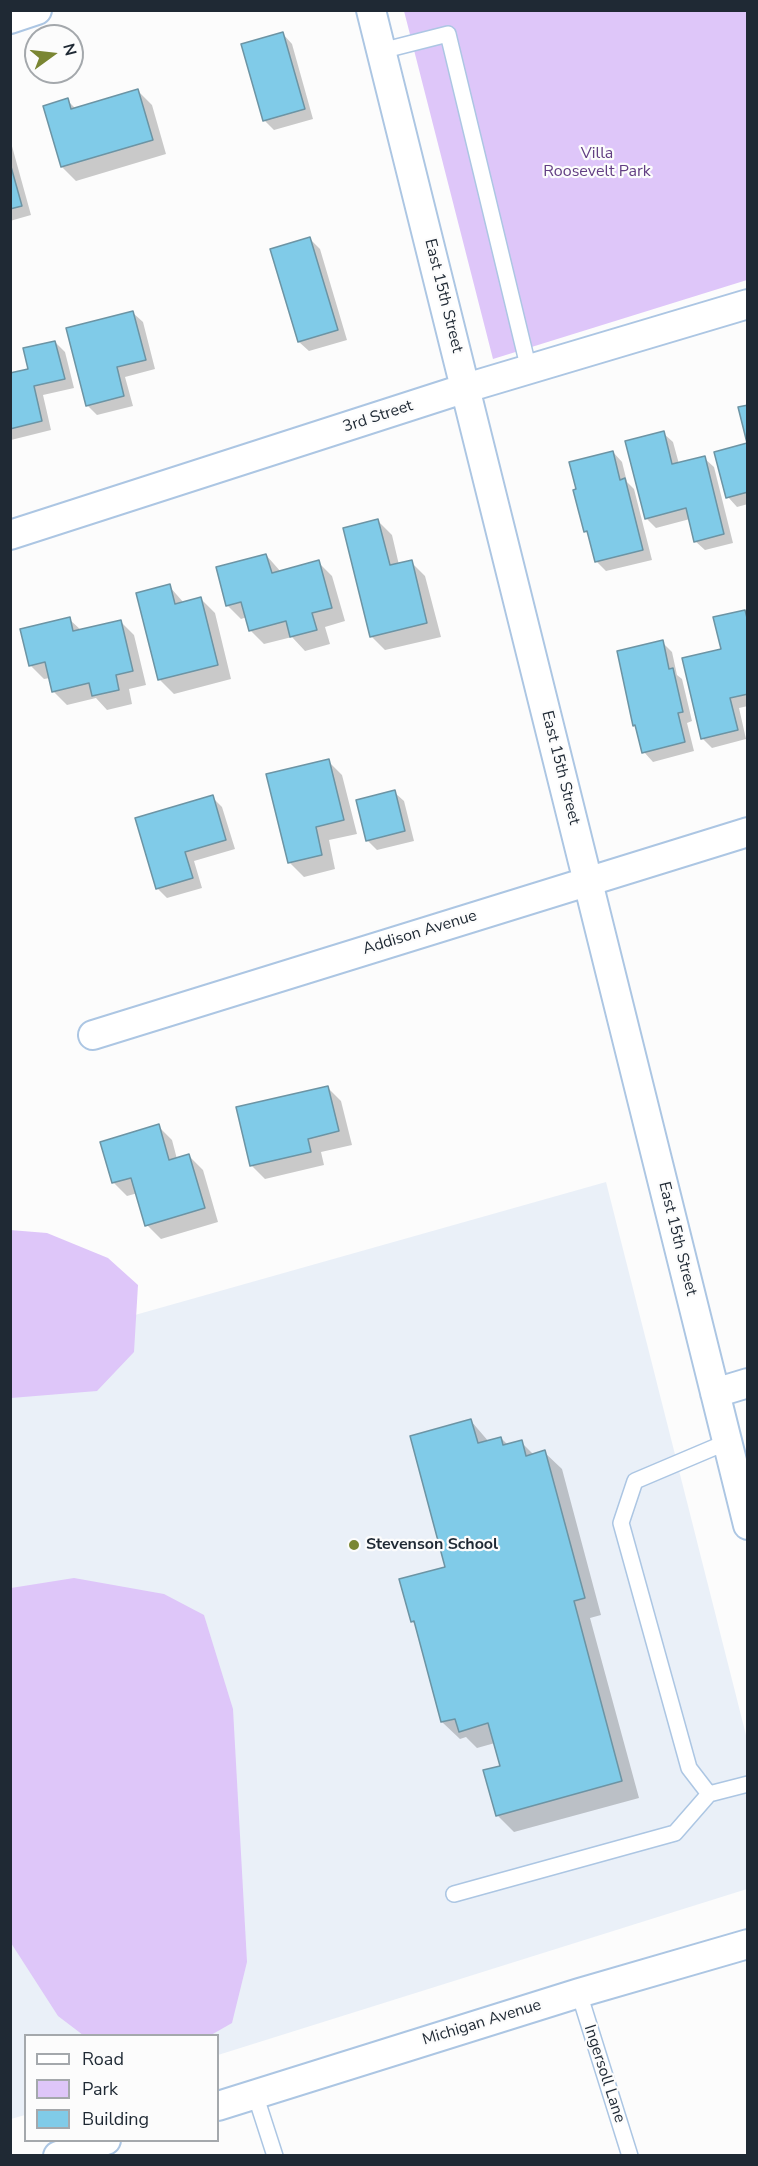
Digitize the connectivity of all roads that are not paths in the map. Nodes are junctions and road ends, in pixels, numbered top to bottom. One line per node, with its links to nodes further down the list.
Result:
1 (37, 10): 3 (street)
2 (371, 10): 4 (street, East 15th Street)
3 (10, 19)
4 (381, 51): 6 (lane); 7 (street, East 15th Street)
5 (747, 304): 6 (street, 3rd Street)
6 (529, 370): 7 (street, 3rd Street)
7 (466, 388): 8 (street, 3rd Street); 10 (street, East 15th Street)
8 (10, 536)
9 (747, 832): 10 (street, Addison Avenue)
10 (588, 881): 11 (street, Addison Avenue); 13 (street, East 15th Street)
11 (93, 1035)
12 (747, 1383): 13 (street)
13 (715, 1393): 14 (street, East 15th Street)
14 (727, 1442): 15 (street, East 15th Street); 17 (lane)
15 (747, 1525)
16 (747, 1784): 17 (lane)
17 (710, 1794): 18 (lane)
18 (454, 1894)
19 (747, 1944): 20 (street, Michigan Avenue)
20 (579, 1993): 21 (street, Michigan Avenue); 26 (lane, Ingersoll Lane)
21 (255, 2094): 22 (street, Michigan Avenue); 25 (lane)
22 (219, 2106)
23 (100, 2142): 24 (street)
24 (58, 2156)
25 (275, 2156)
26 (630, 2156)

